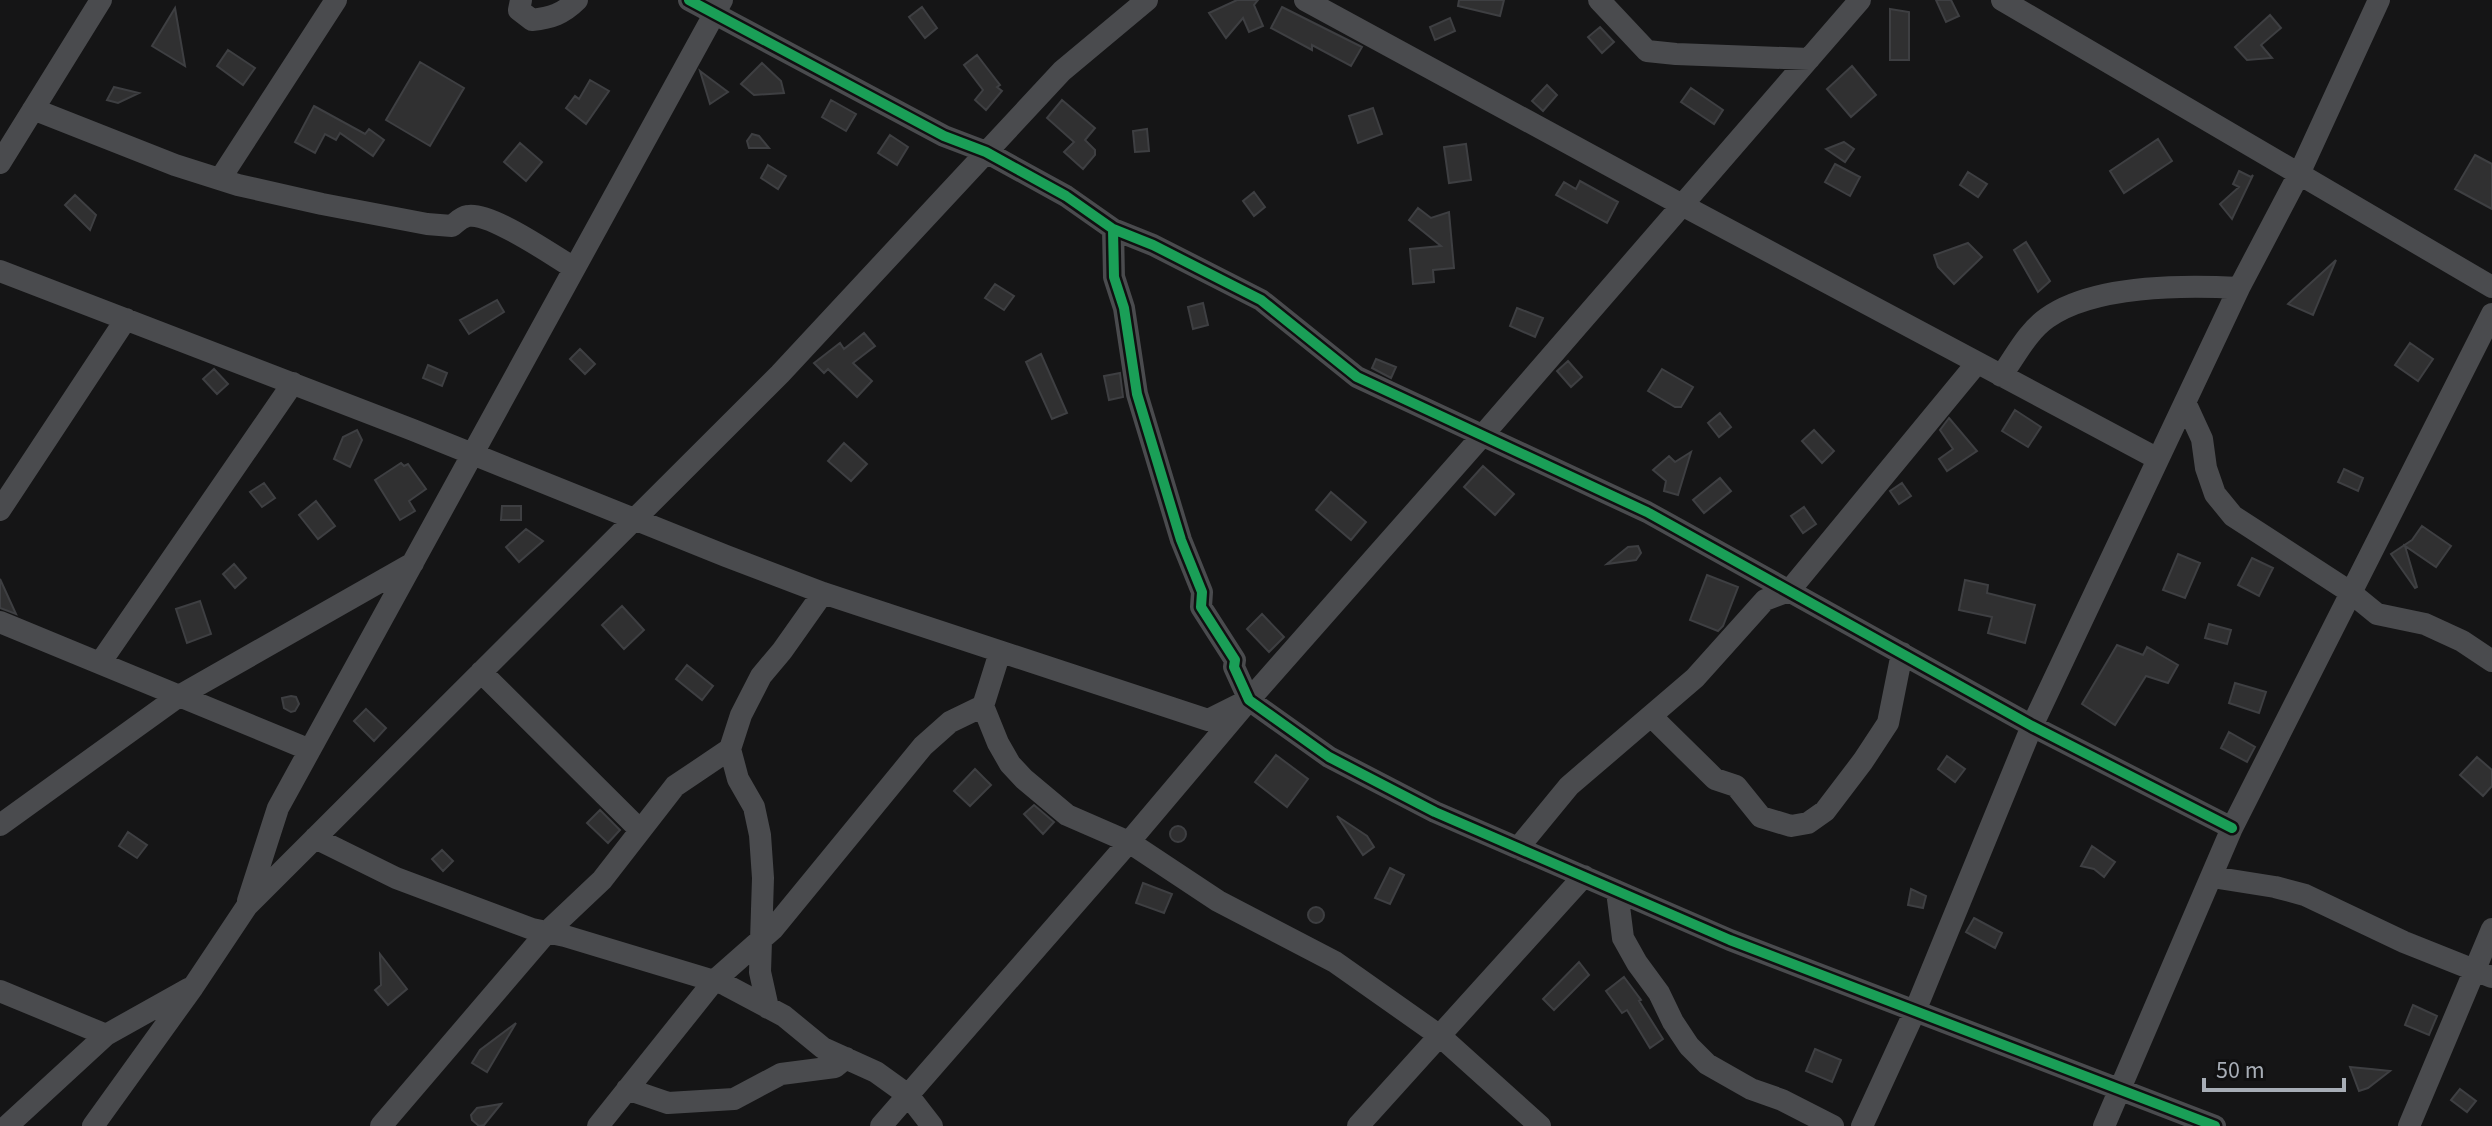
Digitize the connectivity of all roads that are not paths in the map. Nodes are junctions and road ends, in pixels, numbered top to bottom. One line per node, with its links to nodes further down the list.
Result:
1 (101, 0): 14 (street)
2 (336, 0): 18 (street)
3 (521, 0): 4 (street)
4 (577, 0)
5 (689, 0): 12 (street)
6 (1147, 0): 15 (street)
7 (1305, 0): 19 (street)
8 (1599, 0): 13 (street)
9 (1860, 0): 13 (street)
10 (2002, 0): 17 (street)
11 (2379, 0): 17 (street)
12 (719, 7): 15 (street); 21 (street)
13 (1809, 59): 19 (street)
14 (33, 109): 16 (street); 18 (street)
15 (986, 152): 20 (street); 35 (street)
16 (0, 163)
17 (2299, 174): 23 (street); 24 (street)
18 (220, 179): 21 (street)
19 (1682, 205): 27 (street); 31 (street)
20 (1113, 229): 31 (street); 47 (street)
21 (574, 268): 32 (street)
22 (0, 271): 26 (street)
23 (2492, 287)
24 (2239, 288): 28 (street); 30 (street)
25 (2492, 314): 38 (street)
26 (126, 319): 29 (street); 34 (street)
27 (1977, 363): 28 (street); 37 (street)
28 (2001, 376): 33 (street)
29 (293, 383): 32 (street); 44 (street)
30 (2185, 402): 33 (street); 38 (street)
31 (1482, 436): 37 (street); 47 (street)
32 (472, 454): 35 (street); 36 (street)
33 (2158, 459): 50 (street)
34 (0, 510)
35 (634, 519): 39 (street); 45 (street)
36 (413, 563): 46 (street); 52 (street)
37 (1789, 591): 42 (street); 49 (street)
38 (2350, 592): 43 (street); 54 (street)
39 (823, 593): 41 (street); 51 (street)
40 (0, 622): 44 (street)
41 (1000, 652): 47 (street); 48 (street)
42 (1902, 653): 49 (street); 50 (street)
43 (2492, 661)
44 (100, 663): 46 (street)
45 (481, 672): 55 (street); 56 (street)
46 (179, 696): 52 (street); 53 (street)
47 (1249, 700): 57 (street); 58 (street)
48 (983, 706): 57 (street); 65 (street)
49 (1651, 716): 58 (street)
50 (2032, 726): 54 (street); 71 (street)
51 (730, 749): 55 (street); 65 (street)
52 (310, 750): 62 (street)
53 (0, 825)
54 (2232, 828): 60 (street)
55 (640, 830): 64 (street)
56 (315, 838): 62 (street); 64 (street)
57 (1129, 842): 73 (street); 77 (street)
58 (1518, 848): 59 (street)
59 (1584, 876): 61 (street); 73 (street)
60 (2212, 877): 66 (street); 76 (street)
61 (1617, 891): 71 (street); 86 (street)
62 (247, 906): 68 (street)
63 (2492, 929): 66 (street)
64 (547, 932): 67 (street); 80 (street)
65 (761, 939): 67 (street); 70 (street)
66 (2484, 973): 90 (street)
67 (714, 981): 70 (street); 75 (street)
68 (193, 987): 72 (street); 79 (street)
69 (0, 991): 72 (street)
70 (768, 1008): 74 (street)
71 (1915, 1011): 76 (street); 87 (street)
72 (106, 1035): 78 (street)
73 (1440, 1036): 84 (street); 85 (street)
74 (846, 1058): 75 (street); 77 (street)
75 (627, 1089): 81 (street)
76 (2121, 1090): 88 (street); 89 (street)
77 (908, 1095): 82 (street); 83 (street)
78 (7, 1126)
79 (93, 1126)
80 (381, 1126)
81 (598, 1126)
82 (881, 1126)
83 (932, 1126)
84 (1358, 1126)
85 (1540, 1126)
86 (1833, 1126)
87 (1862, 1126)
88 (2104, 1126)
89 (2215, 1126)
90 (2409, 1126)

